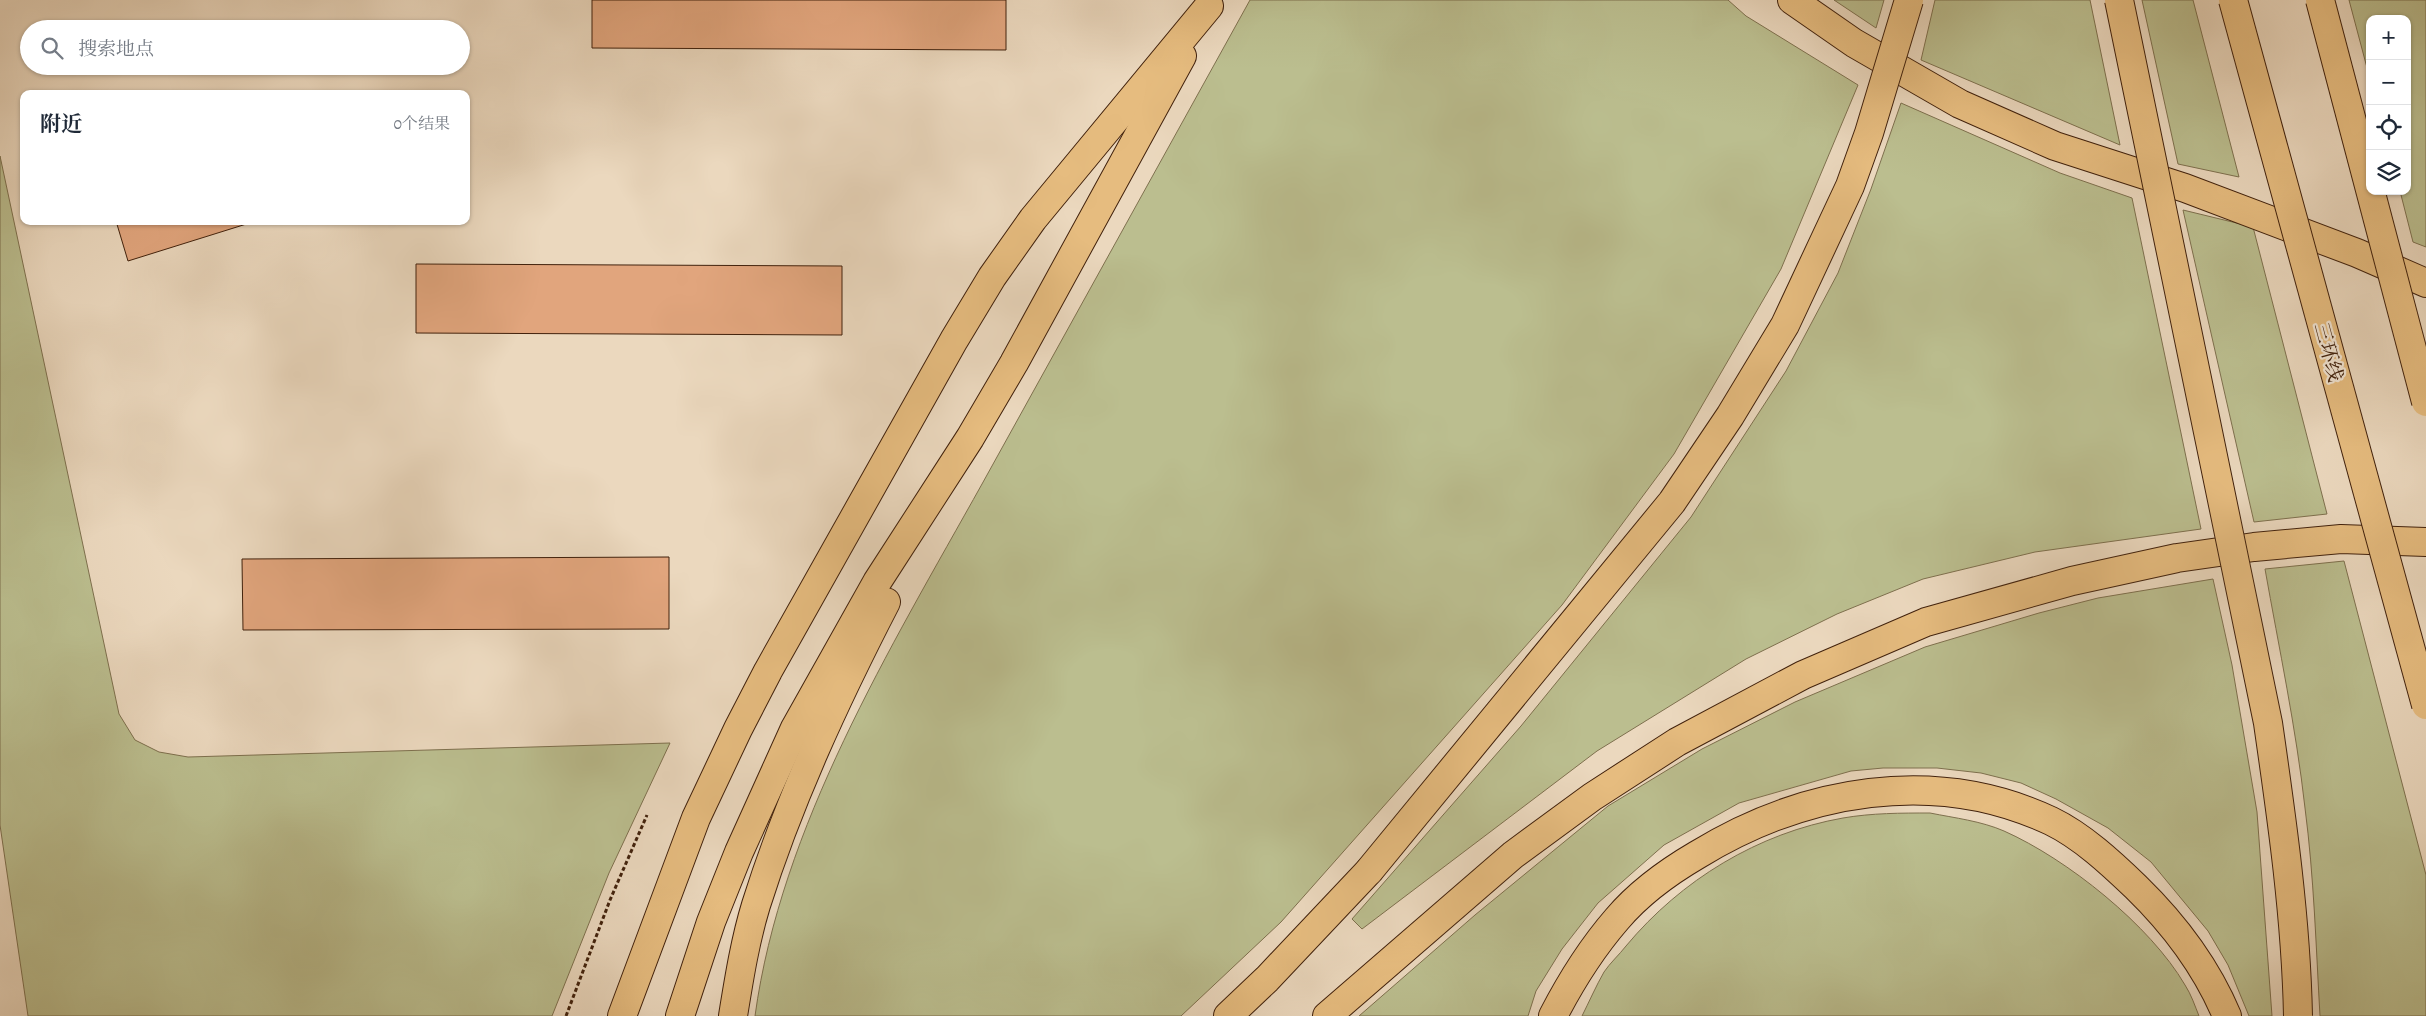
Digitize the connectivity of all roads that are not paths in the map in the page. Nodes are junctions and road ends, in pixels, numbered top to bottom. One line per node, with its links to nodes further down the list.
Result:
1 (1792, 0): 7 (highway)
2 (1909, 0): 15 (highway, bridge)
3 (2119, 0): 19 (highway, bridge)
4 (2233, 0): 11 (highway, 三环线, bridge)
5 (2320, 0): 8 (highway, bridge)
6 (1211, 3): 9 (highway); 12 (highway)
7 (2426, 283)
8 (2426, 402)
9 (970, 438): 13 (highway); 14 (highway)
10 (2426, 542): 16 (highway)
11 (2426, 705)
12 (622, 1016)
13 (680, 1016)
14 (733, 1016)
15 (1228, 1016)
16 (1327, 1016)
17 (1553, 1016): 18 (highway)
18 (2227, 1016)
19 (2298, 1016)

